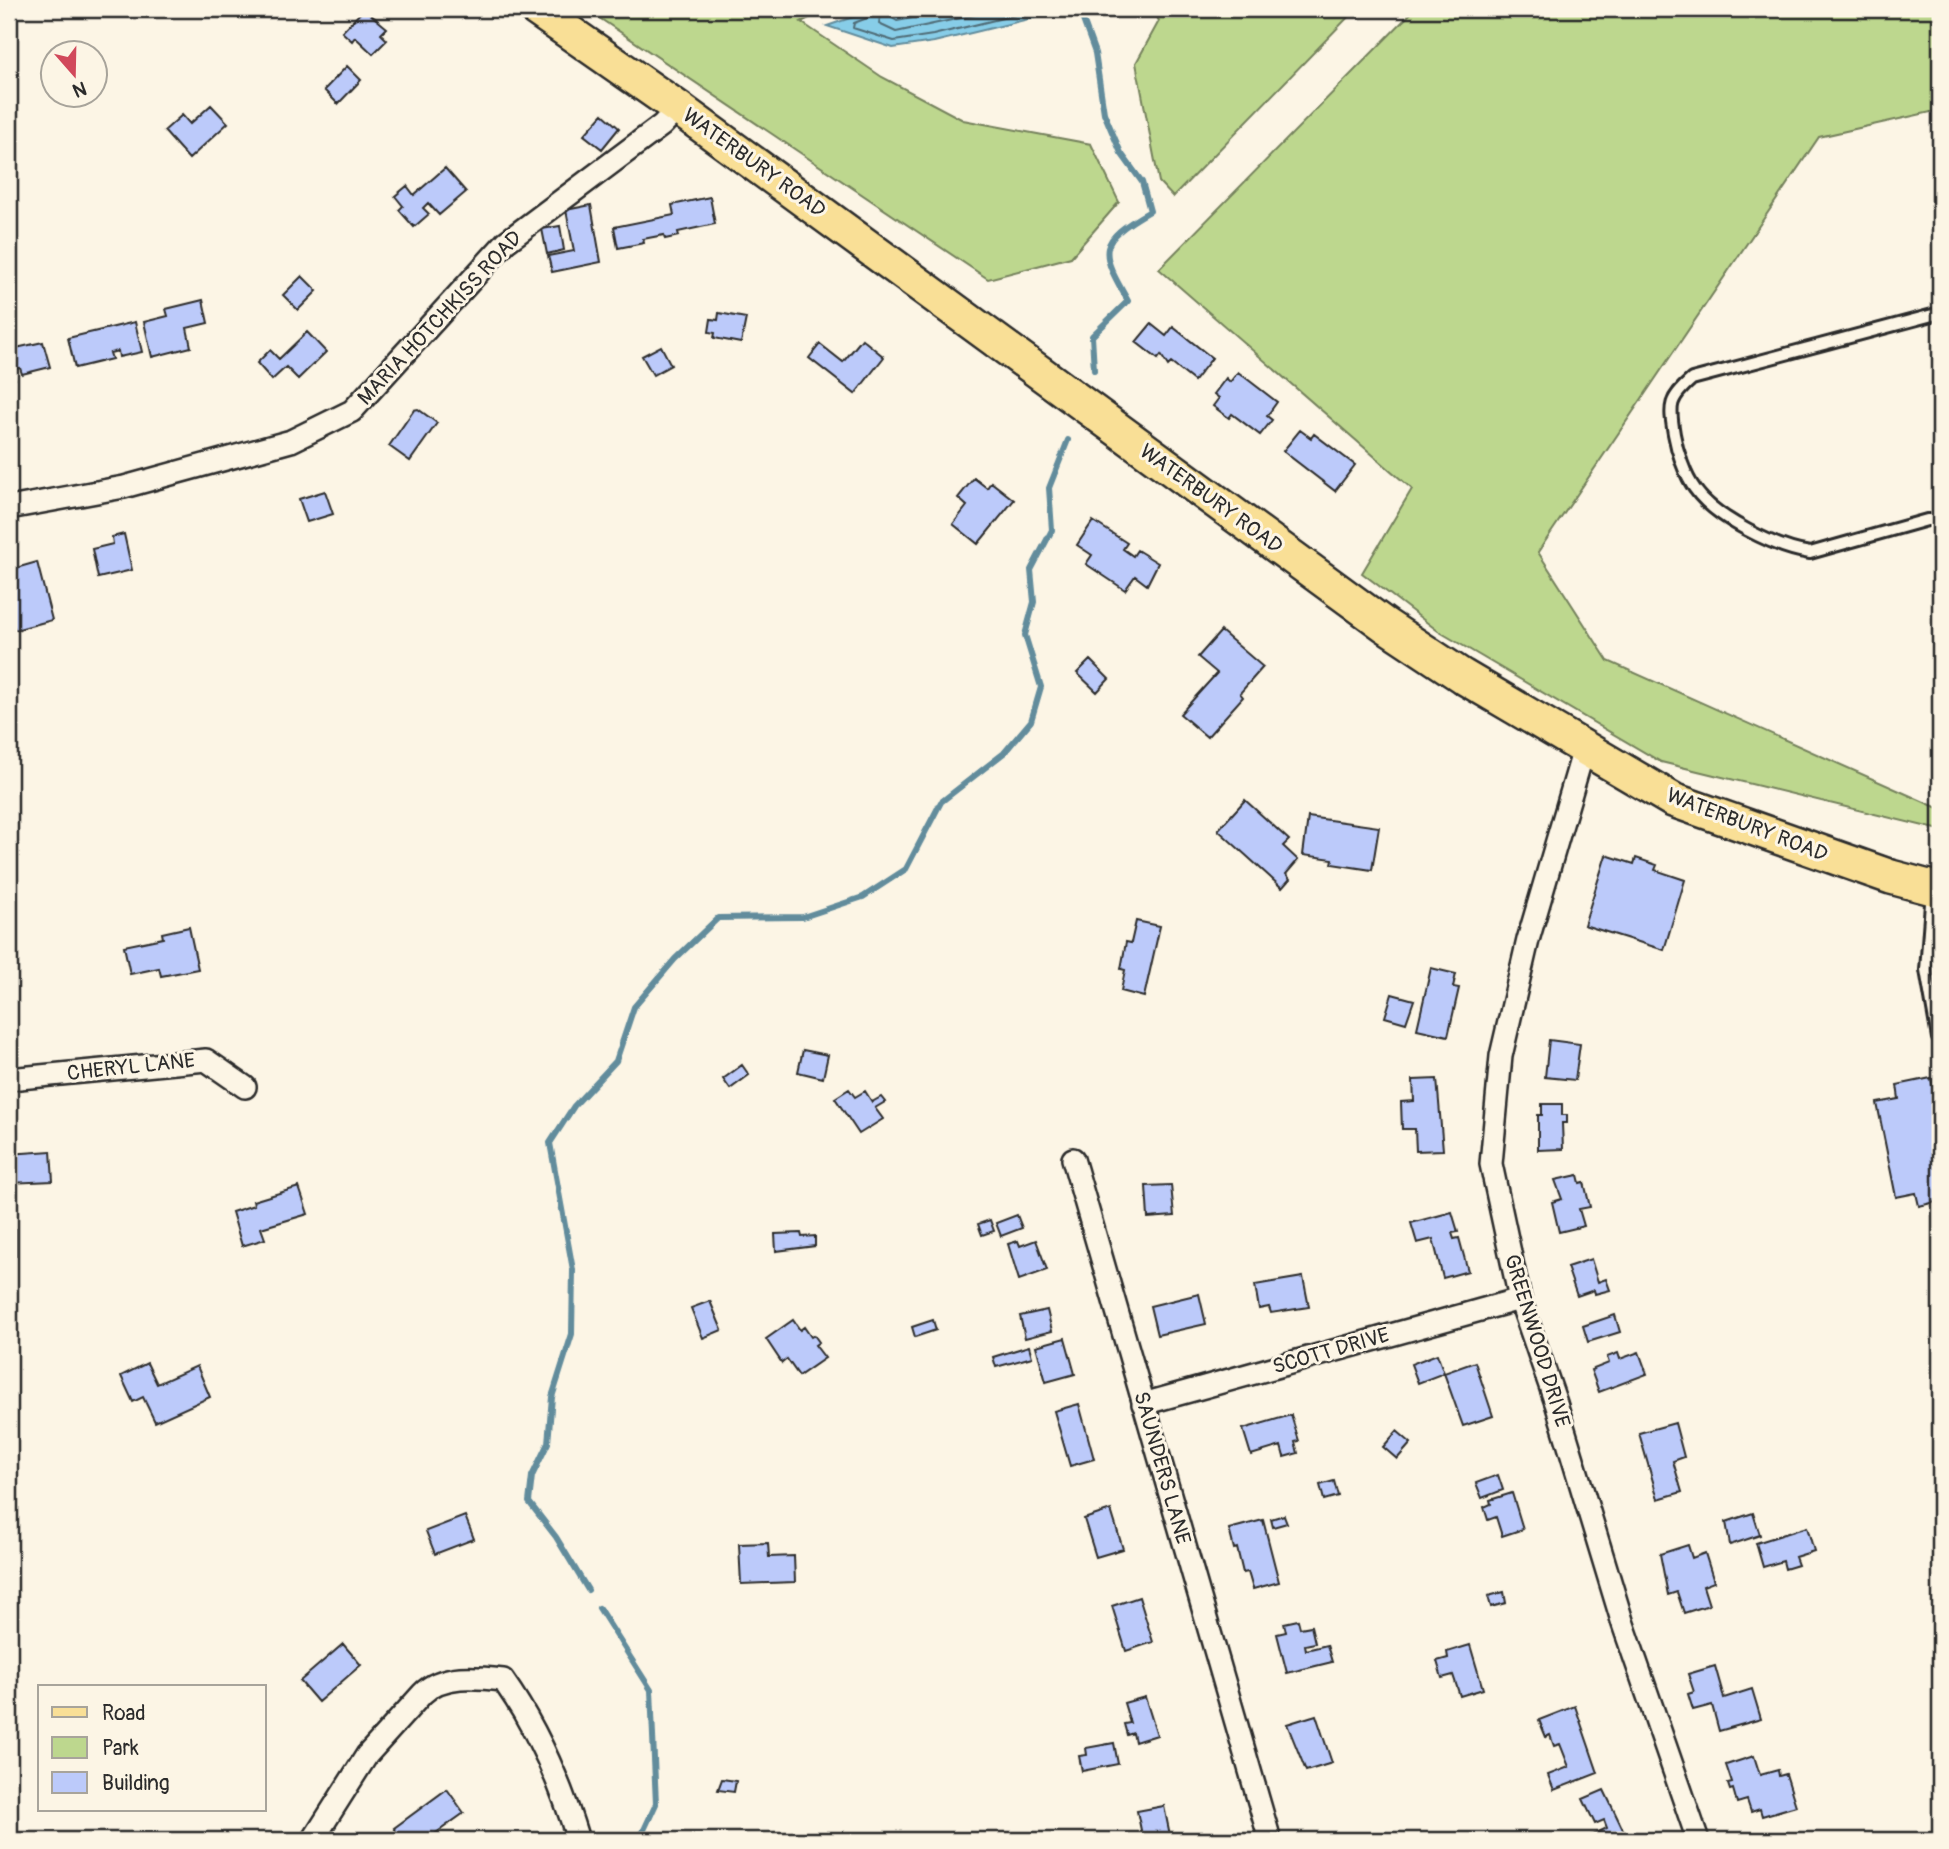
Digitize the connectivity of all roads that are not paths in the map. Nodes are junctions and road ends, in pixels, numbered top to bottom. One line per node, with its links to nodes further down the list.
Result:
1 (536, 9): 2 (main road, WATERBURY ROAD)
2 (678, 108): 4 (street, MARIA HOTCHKISS ROAD); 6 (main road, WATERBURY ROAD)
3 (1940, 313): 5 (lane)
4 (9, 508)
5 (1940, 520)
6 (1584, 749): 7 (main road, WATERBURY ROAD); 12 (street, GREENWOOD DRIVE)
7 (1936, 889): 8 (lane)
8 (1939, 1038)
9 (9, 1079): 10 (street, CHERYL LANE)
10 (245, 1087)
11 (1073, 1159): 13 (street, SAUNDERS LANE)
12 (1520, 1299): 13 (street, SCOTT DRIVE); 17 (street, GREENWOOD DRIVE)
13 (1143, 1404): 16 (street, SAUNDERS LANE)
14 (313, 1840): 15 (street)
15 (578, 1840)
16 (1270, 1840)
17 (1698, 1840)

